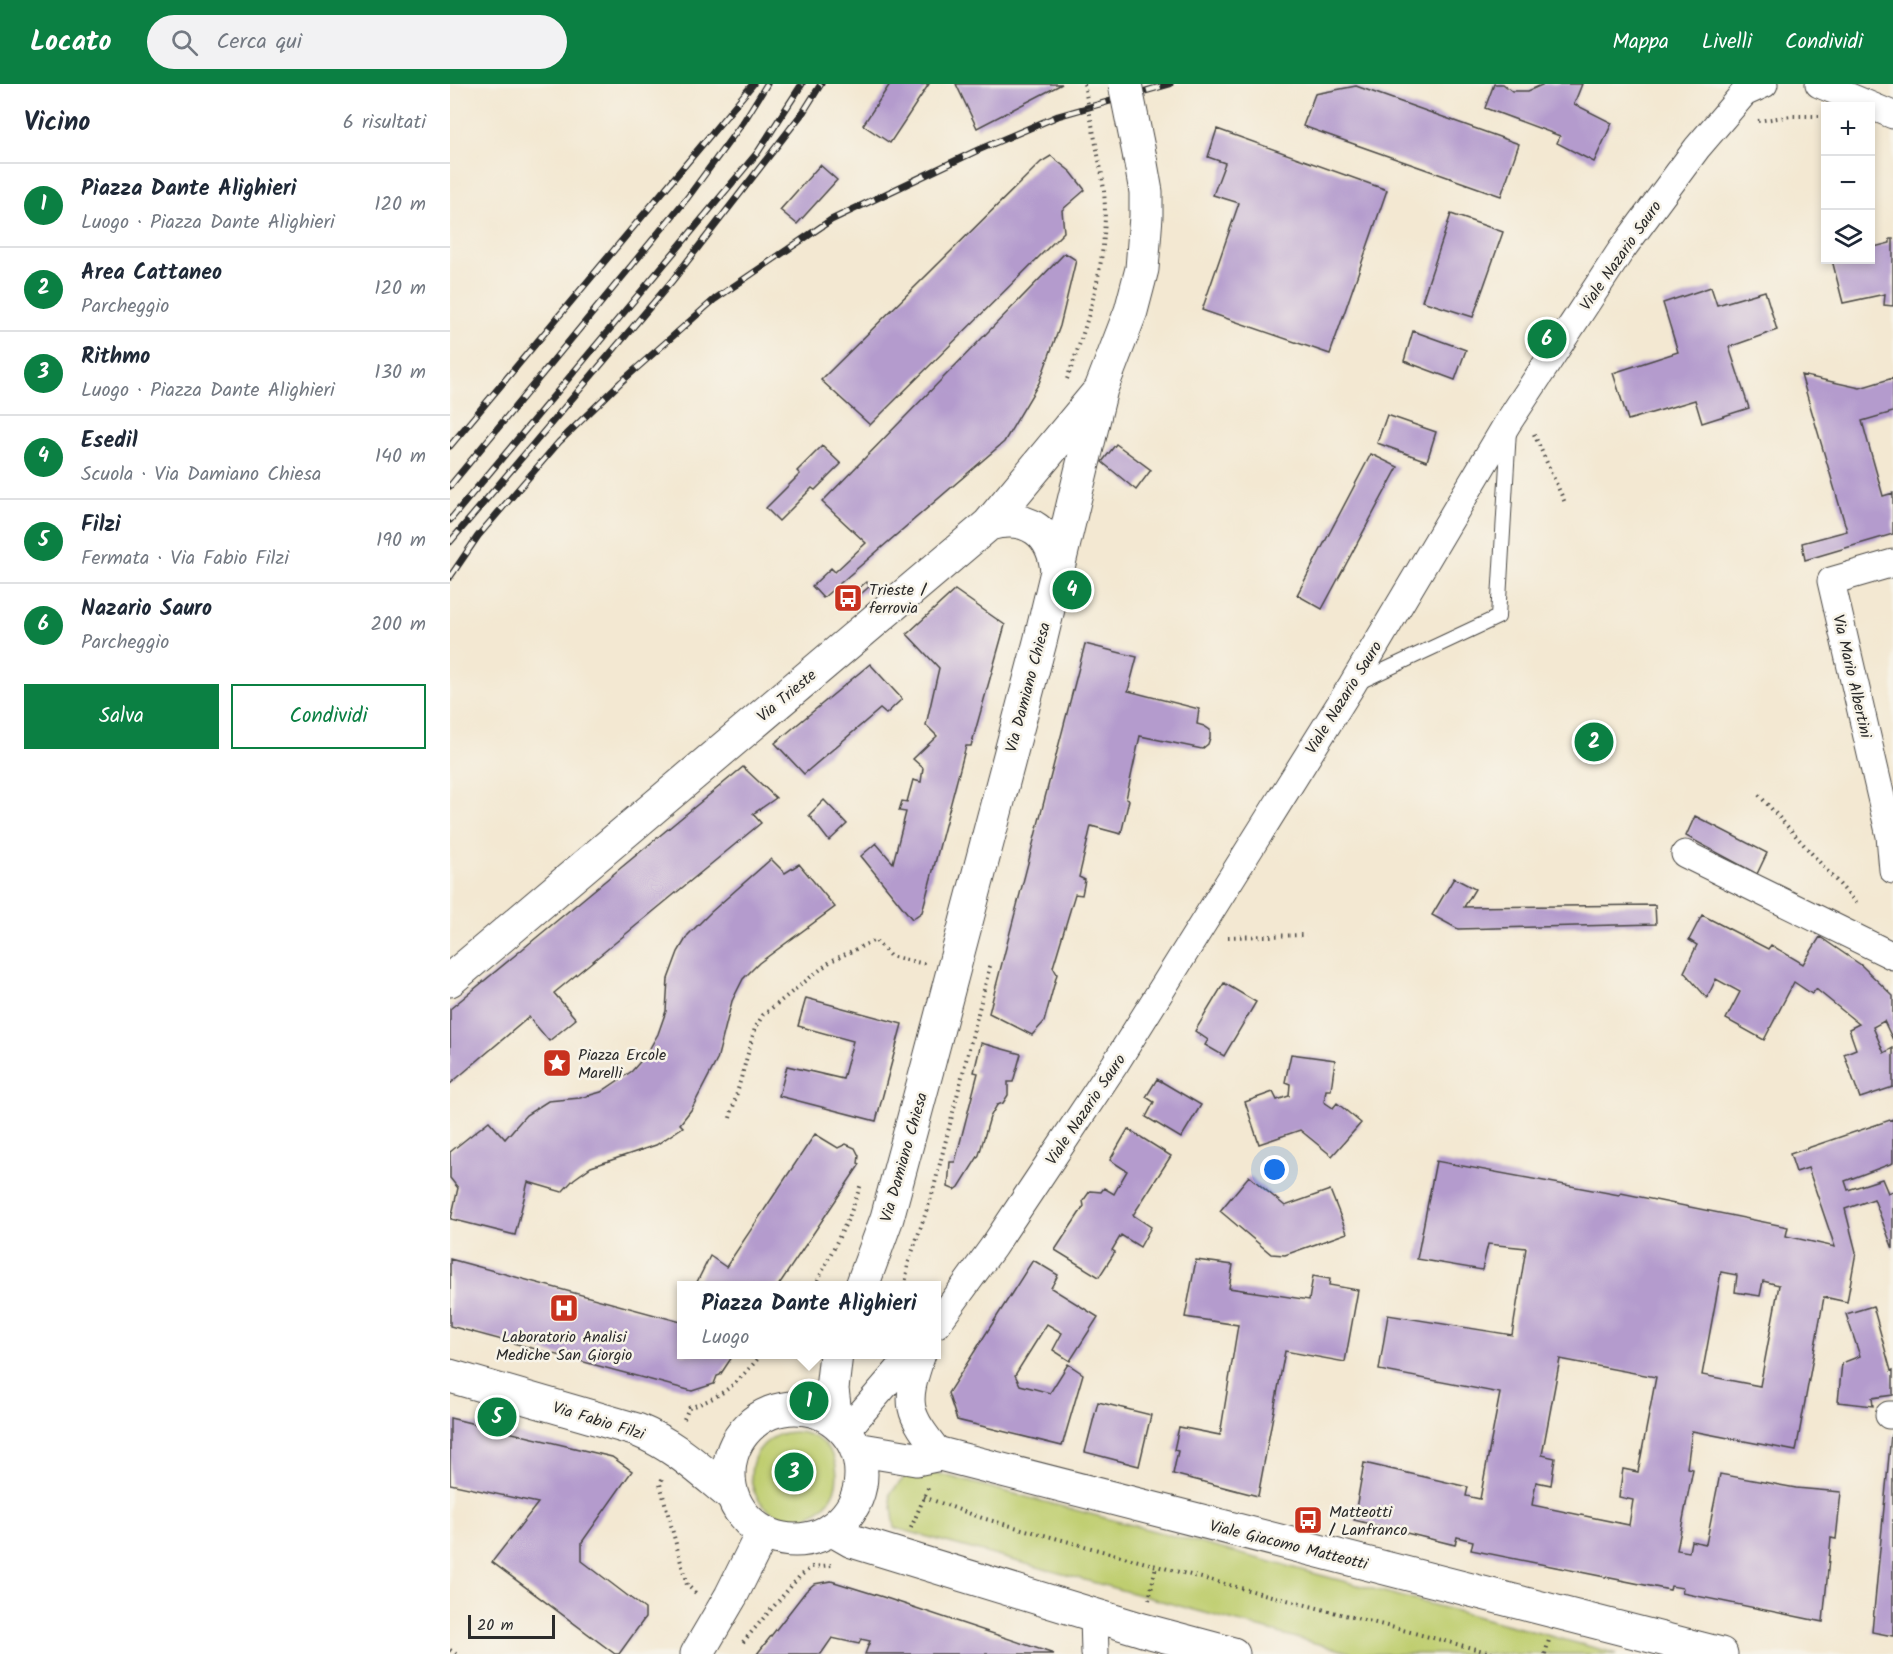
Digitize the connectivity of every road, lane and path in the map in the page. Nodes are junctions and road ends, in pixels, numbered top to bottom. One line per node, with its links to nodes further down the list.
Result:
1 (1084, 84): 6 (path, bridge)
2 (1125, 84): 7 (main road, Via Damiano Chiesa, bridge)
3 (1764, 84): 8 (street, Viale Nazario Sauro)
4 (1819, 84): 5 (street)
5 (1893, 115)
6 (1064, 387)
7 (1101, 389): 10 (main road, Via Trieste); 12 (main road, Via Damiano Chiesa)
8 (1519, 424): 9 (path); 13 (street, Viale Nazario Sauro); 13 (lane)
9 (1566, 505)
10 (989, 524): 12 (main road); 22 (main road, Via Trieste)
11 (1893, 562): 16 (street, Via Mario Albertini)
12 (1057, 572): 21 (main road, Via Damiano Chiesa)
13 (1352, 685): 27 (street, Viale Nazario Sauro)
14 (1760, 795): 17 (path)
15 (1685, 854): 20 (street)
16 (1893, 870)
17 (1862, 909)
18 (1306, 935): 19 (path)
19 (1225, 937)
20 (1893, 956)
21 (952, 972): 23 (path); 26 (main road, Via Damiano Chiesa)
22 (450, 980)
23 (730, 1118)
24 (864, 1176): 25 (path)
25 (817, 1281)
26 (864, 1281)
27 (941, 1317)
28 (758, 1359): 34 (path)
29 (835, 1359): 33 (main road)
30 (908, 1359): 33 (street)
31 (920, 1359): 35 (street)
32 (450, 1376): 34 (main road, Via Fabio Filzi)
33 (846, 1434): 35 (main road, Viale Giacomo Matteotti); 37 (main road); 39 (main road)
34 (673, 1447): 37 (main road, Via Fabio Filzi); 43 (path)
35 (940, 1454): 53 (main road, Viale Giacomo Matteotti)
36 (928, 1486): 38 (path)
37 (732, 1496): 41 (main road)
38 (924, 1497): 40 (path); 52 (path)
39 (831, 1529): 41 (main road); 44 (main road)
40 (911, 1529)
41 (763, 1532): 43 (main road)
42 (834, 1565): 45 (path)
43 (725, 1607): 45 (path); 49 (main road)
44 (1094, 1614): 50 (street); 51 (main road)
45 (758, 1624): 46 (path)
46 (739, 1646)
47 (450, 1650): 48 (path)
48 (456, 1654)
49 (697, 1654)
50 (1095, 1654)
51 (1233, 1654)
52 (1495, 1654)
53 (1721, 1654)

